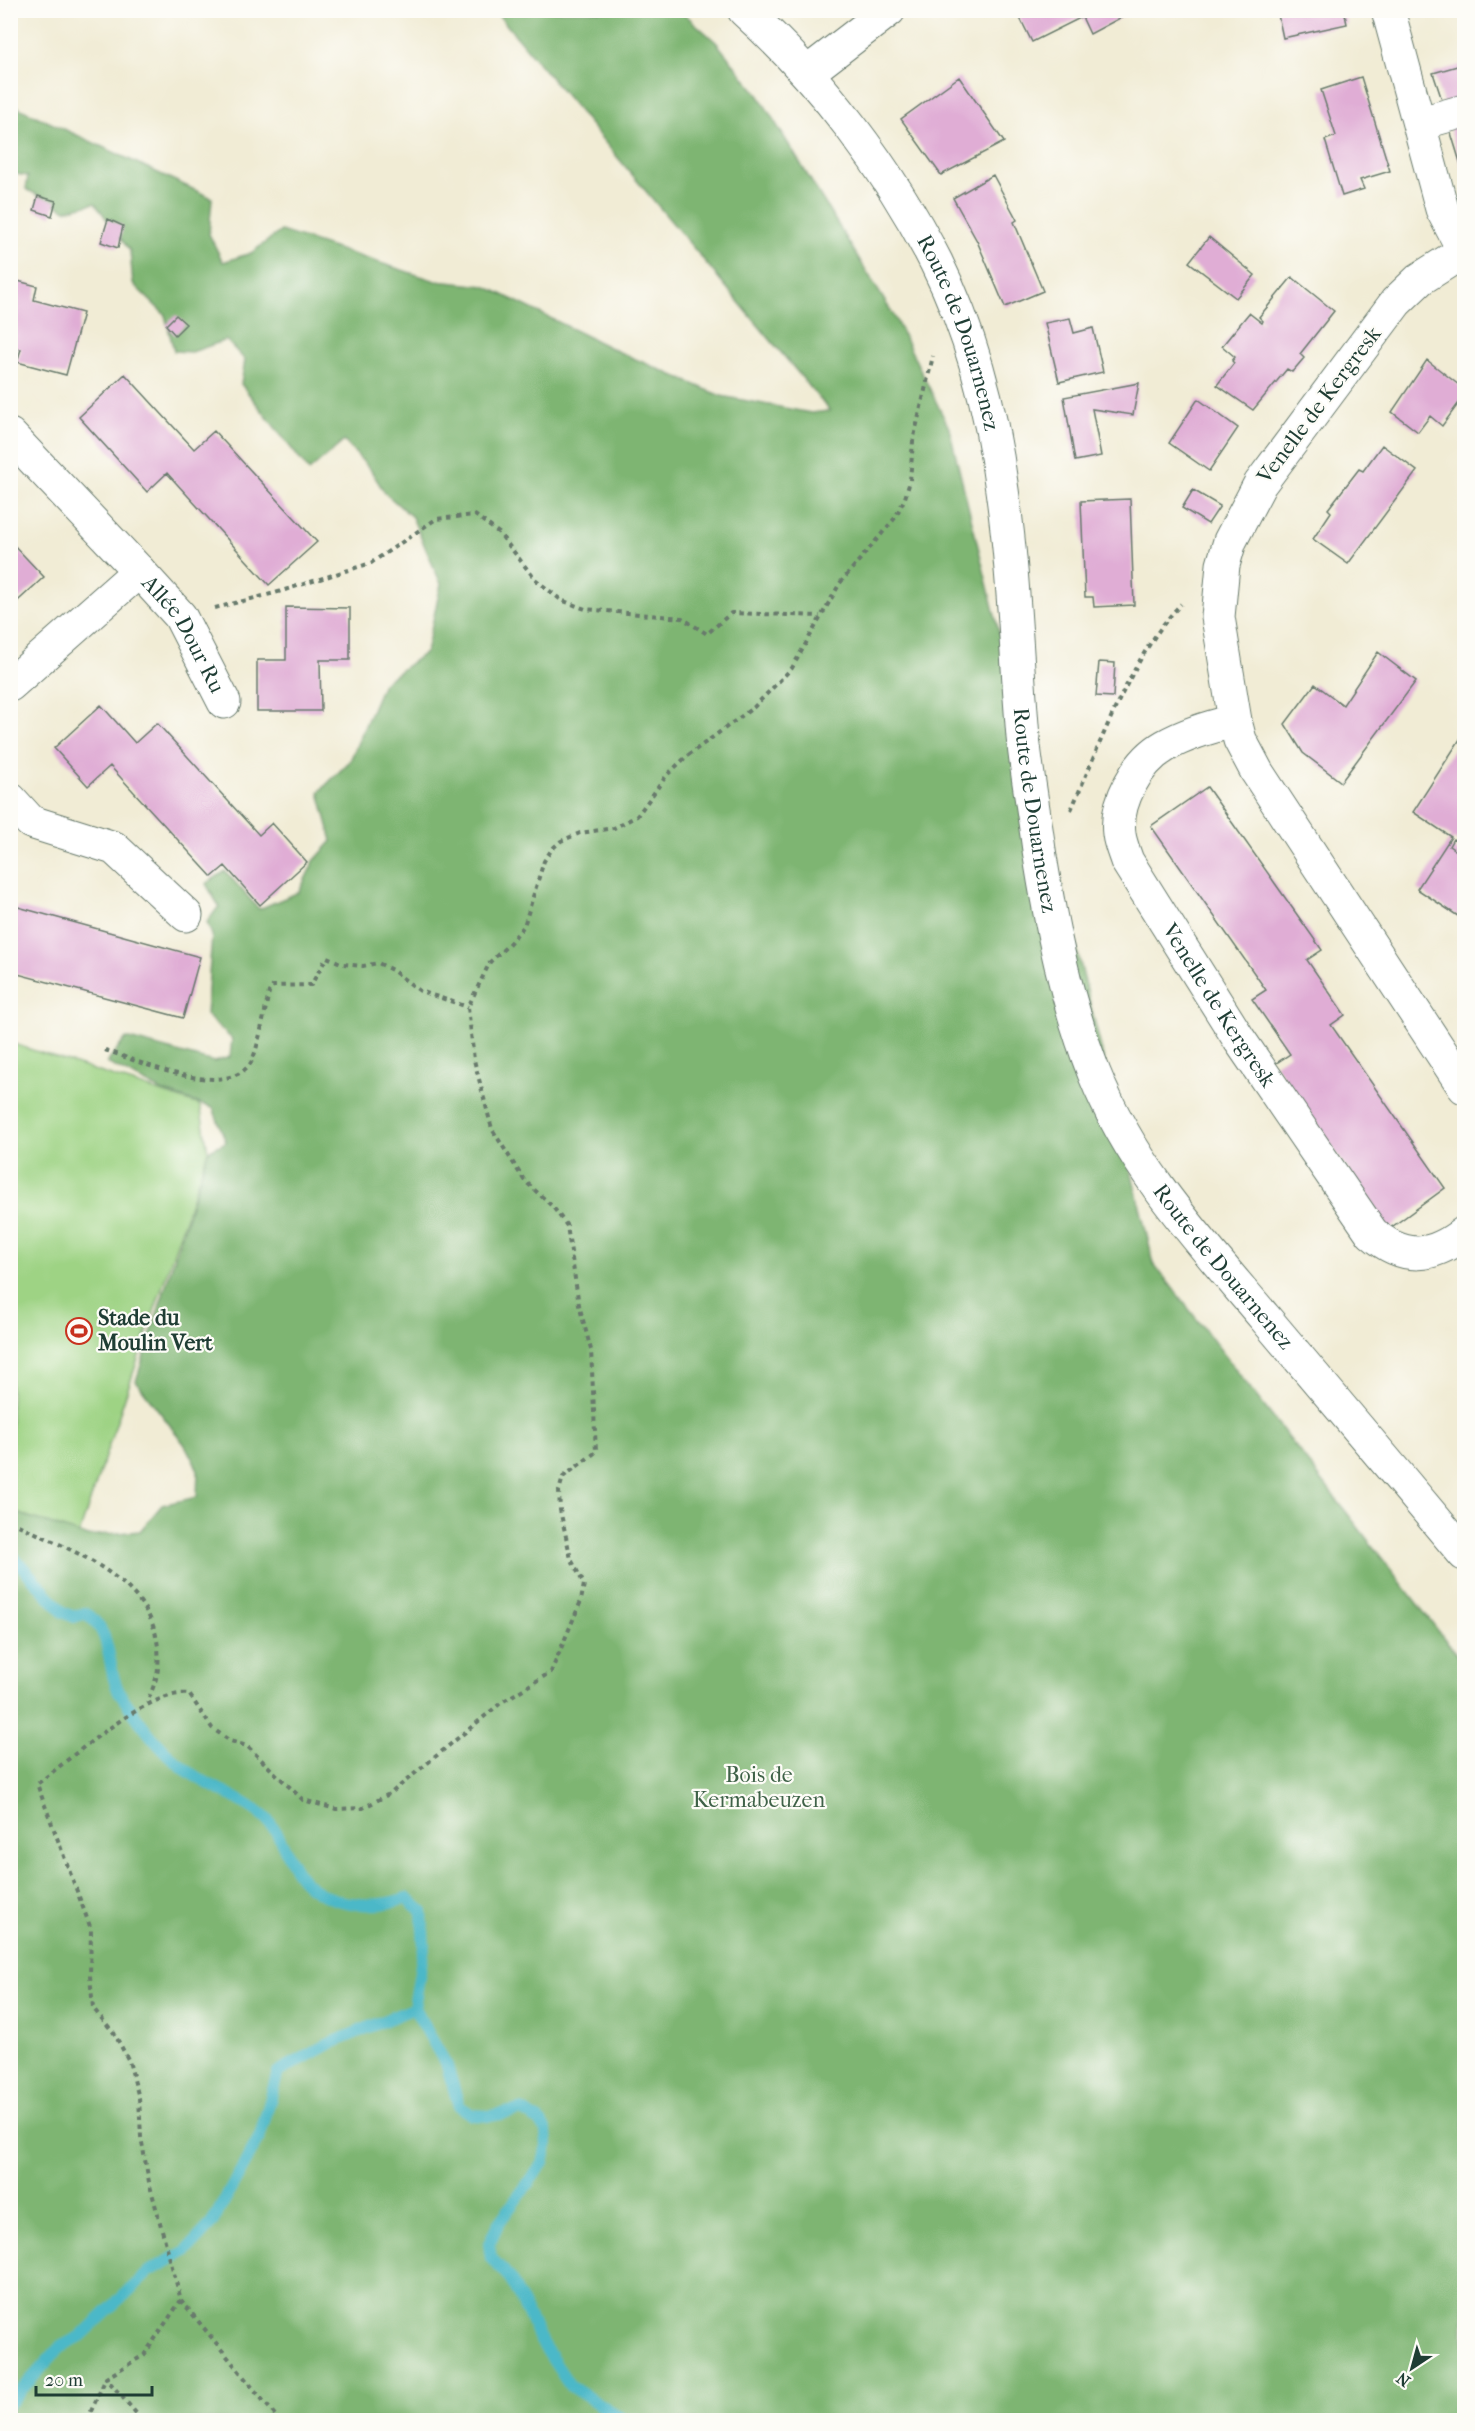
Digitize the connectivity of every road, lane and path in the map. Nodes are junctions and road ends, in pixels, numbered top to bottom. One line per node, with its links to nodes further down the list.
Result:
1 (744, 10): 4 (street, Route de Douarnenez)
2 (889, 10): 4 (street)
3 (1388, 10): 6 (street)
4 (807, 73): 8 (street, Route de Douarnenez)
5 (1464, 111): 6 (street)
6 (1421, 123): 7 (street)
7 (1464, 251): 11 (street, Venelle de Kergresk)
8 (961, 324): 13 (path); 25 (street, Route de Douarnenez)
9 (10, 435): 10 (street, Allée Dour Ru)
10 (138, 571): 12 (street, Allée Dour Ru); 14 (street, Allée Dour Ru)
11 (1220, 592): 16 (street, Venelle de Kergresk); 18 (path)
12 (180, 616): 13 (path); 15 (street, Allée Dour Ru)
13 (820, 616): 20 (path)
14 (10, 685)
15 (224, 702)
16 (1235, 721): 22 (street, Venelle de Kergresk); 23 (street, Venelle de Kergresk)
17 (10, 800): 19 (street)
18 (1070, 811)
19 (186, 915)
20 (468, 1007): 21 (path); 26 (path)
21 (105, 1050)
22 (1464, 1087)
23 (1464, 1233)
24 (10, 1521): 26 (path)
25 (1464, 1554)
26 (147, 1703): 27 (path)
27 (181, 2300): 28 (path); 31 (path)
28 (106, 2378): 29 (path); 30 (path)
29 (87, 2421)
30 (142, 2421)
31 (279, 2421)

